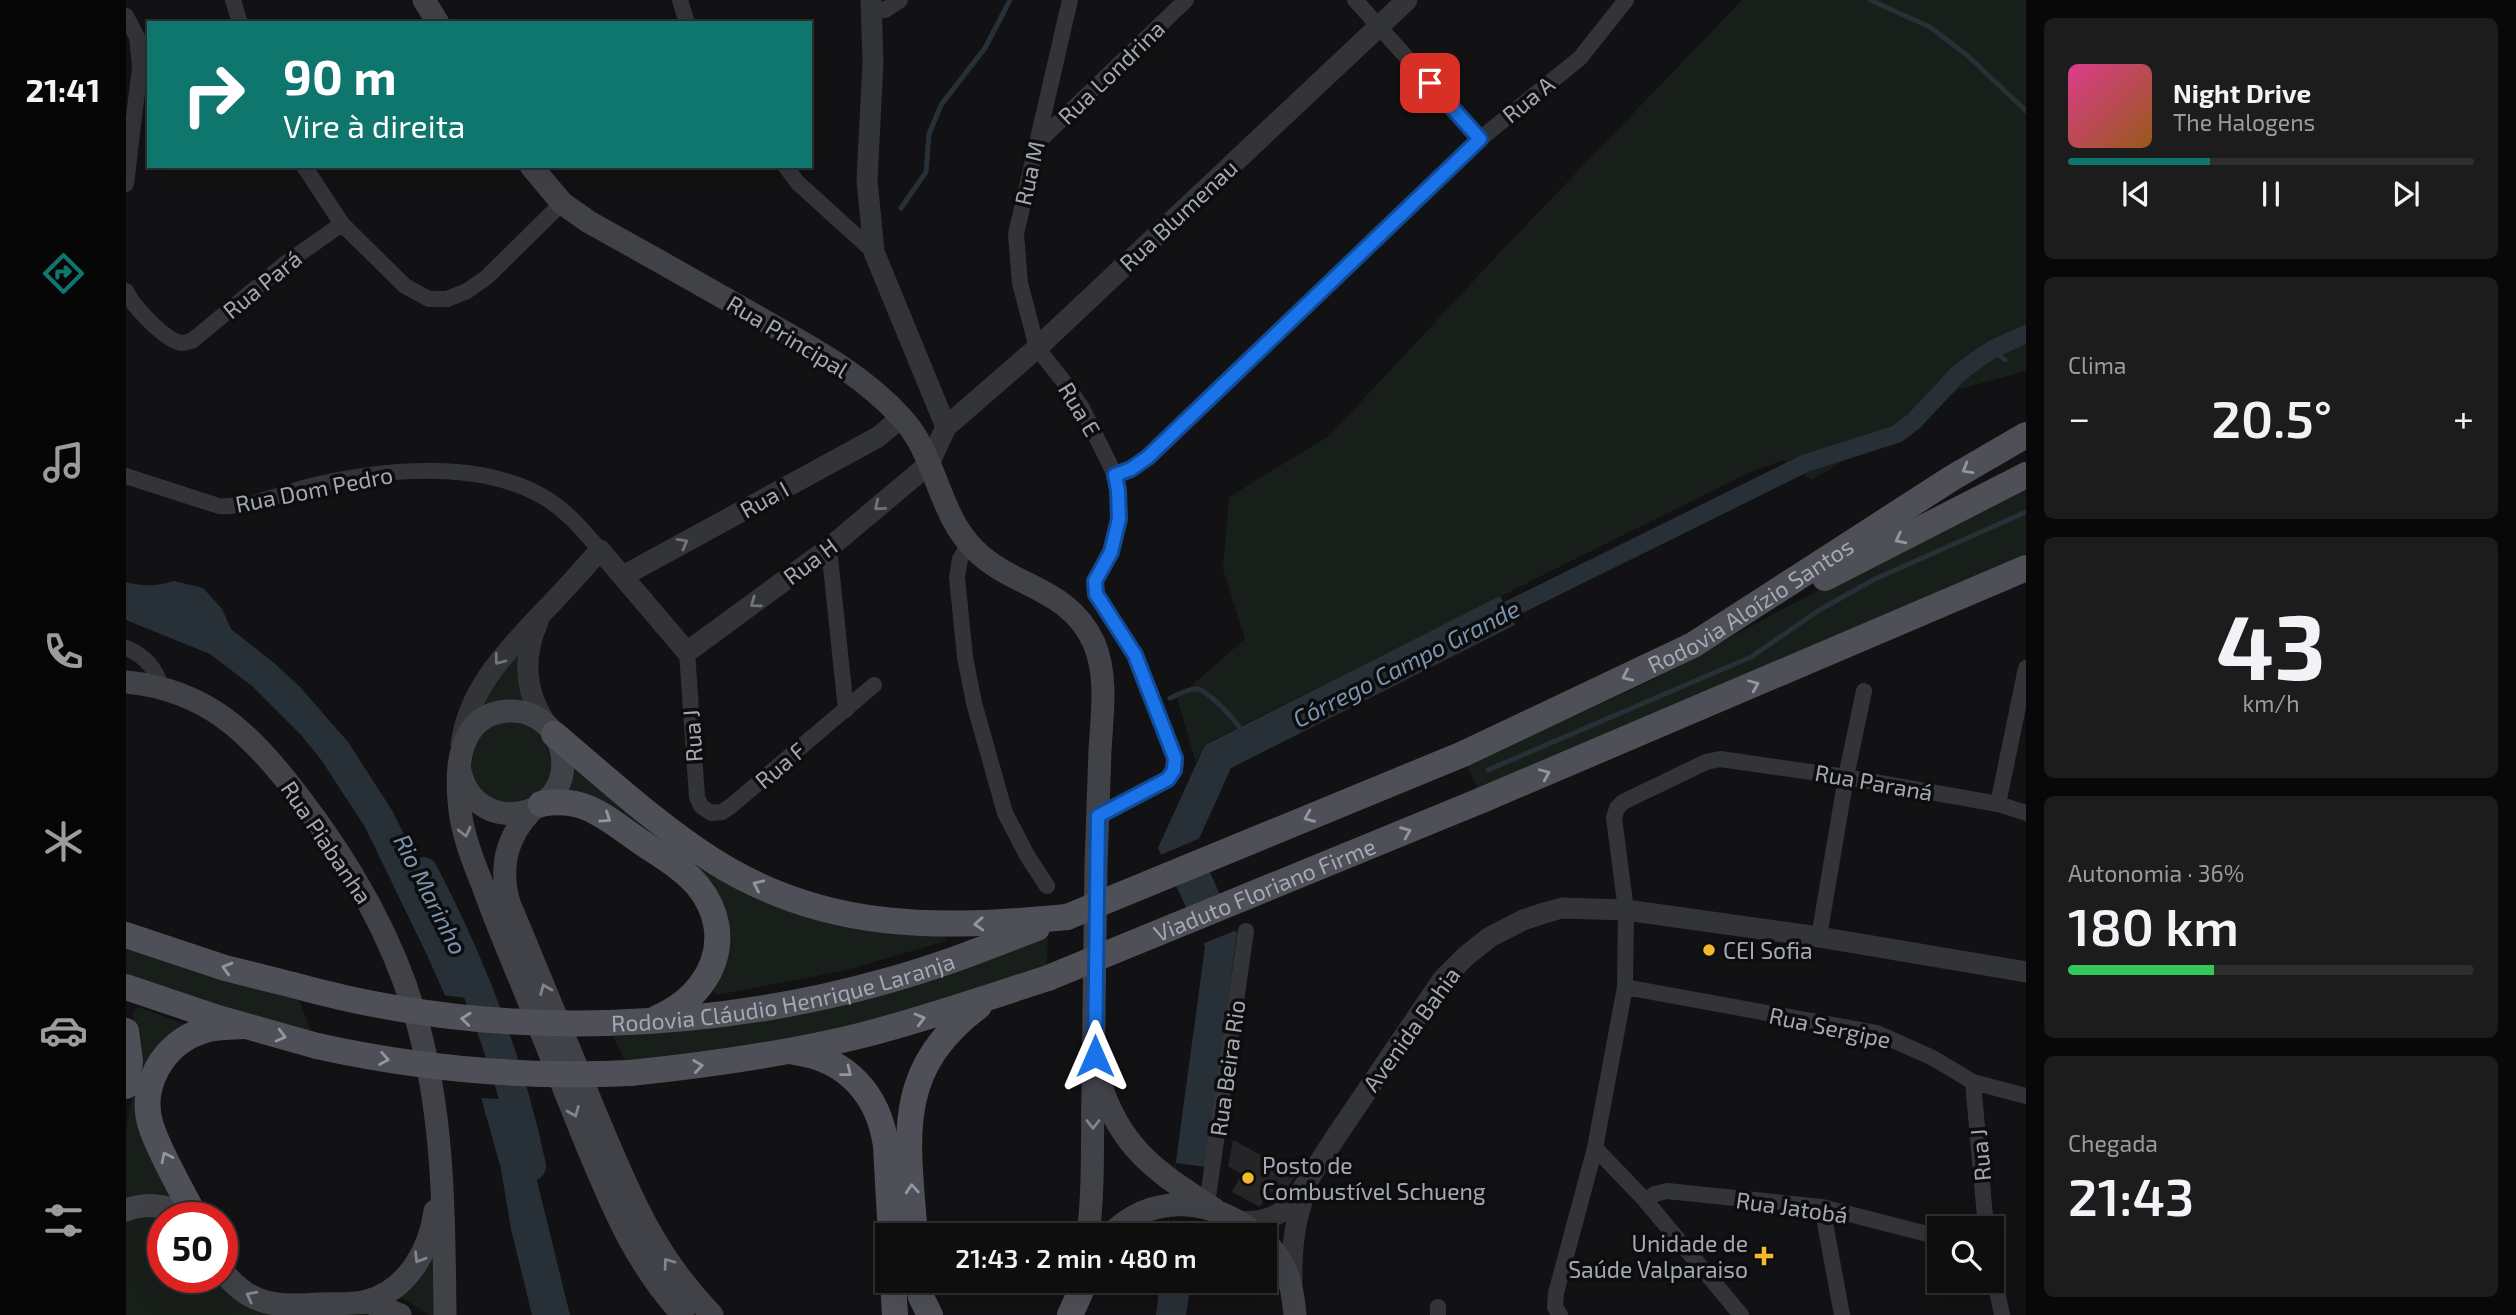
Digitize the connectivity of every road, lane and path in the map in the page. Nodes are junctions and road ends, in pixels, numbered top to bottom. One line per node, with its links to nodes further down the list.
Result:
1 (233, 0): 12 (street)
2 (424, 0): 13 (main road)
3 (680, 0): 14 (street)
4 (900, 0): 10 (street)
5 (1070, 0): 17 (street, Rua M)
6 (1186, 0): 17 (street, Rua Londrina)
7 (1355, 0): 15 (street)
8 (1407, 0): 15 (street, Rua Blumenau)
9 (1626, 0): 16 (street, Rua A)
10 (872, 4): 24 (street)
11 (126, 16): 21 (street)
12 (239, 21)
13 (437, 21)
14 (686, 21)
15 (1380, 26): 16 (street); 26 (street, Rua Blumenau)
16 (1480, 139): 31 (street, Rua A)
17 (1036, 144): 26 (street, Rua M)
18 (305, 168): 23 (street)
19 (533, 168): 22 (main road, Rua Principal)
20 (787, 168): 24 (street)
21 (126, 184)
22 (562, 203): 23 (street); 27 (main road, Rua Principal)
23 (342, 224): 25 (street, Rua Pará)
24 (874, 252): 28 (street)
25 (126, 291)
26 (1037, 348): 28 (street, Rua Blumenau); 31 (street, Rua E)
27 (902, 418): 30 (main road, Rua Principal); 38 (street, Rua I, one-way to 27)
28 (946, 427): 30 (street)
29 (2026, 435): 42 (main road, Rodovia Aloízio Santos, one-way to 42)
30 (929, 464): 34 (main road, Rua Principal); 35 (street, Rua H, one-way to 35)
31 (1115, 475): 58 (street)
32 (2026, 475): 42 (main road, one-way to 42)
33 (126, 476): 36 (street, Rua Dom Pedro)
34 (969, 544): 58 (main road, Rua Principal); 59 (street)
35 (830, 548): 44 (street, Rua H, one-way to 44); 50 (street)
36 (600, 551): 38 (street, Rua Dom Pedro); 41 (street)
37 (2026, 568): 40 (main road)
38 (623, 576): 44 (street, Rua Dom Pedro)
39 (2026, 581): 40 (main road)
40 (1987, 585): 68 (main road, Viaduto Floriano Firme, one-way to 40, bridge)
41 (545, 610): 51 (street); 52 (street, one-way to 52)
42 (1693, 645): 61 (main road, Rodovia Aloízio Santos, one-way to 61, bridge)
43 (126, 648): 48 (street)
44 (687, 652): 56 (street, Rua J)
45 (2026, 668): 54 (street)
46 (126, 682): 48 (main road, Rua Piabanha)
47 (874, 685): 50 (street, Rua F)
48 (162, 689): 79 (main road, Rua Piabanha)
49 (1864, 691): 53 (street)
50 (846, 710): 56 (street, Rua F)
51 (551, 730): 52 (main road); 55 (main road); 61 (main road, one-way to 51)
52 (460, 759): 55 (main road); 105 (main road, one-way to 105)
53 (1846, 777): 54 (street, Rua Paraná); 60 (street, Rua Paraná); 64 (street)
54 (1998, 804): 57 (street, Rua Paraná)
55 (536, 807): 69 (main road, one-way to 69); 106 (main road, one-way to 55)
56 (711, 813)
57 (2026, 813)
58 (1098, 816): 73 (main road, Rua Principal)
59 (1047, 887)
60 (1626, 910): 64 (street, Avenida Bahia); 67 (street); 78 (street, Avenida Bahia)
61 (1054, 920): 69 (main road, Rodovia Cláudio Henrique Laranja)
62 (1246, 931): 84 (street, Rua Beira Rio)
63 (126, 935): 69 (main road, Rodovia Cláudio Henrique Laranja, one-way to 63, bridge)
64 (1819, 937): 65 (street, Avenida Bahia)
65 (2026, 972)
66 (126, 987): 70 (main road)
67 (1625, 987): 74 (street, Rua Sergipe); 77 (street)
68 (1014, 989): 72 (main road, one-way to 68); 90 (main road, one-way to 68)
69 (646, 1021)
70 (244, 1026): 72 (main road, one-way to 72, bridge); 82 (main road, one-way to 70)
71 (126, 1031): 75 (main road)
72 (783, 1052): 89 (main road, one-way to 89)
73 (1095, 1056): 80 (main road); 91 (main road, one-way to 91)
74 (1973, 1082): 76 (street, Rua Sergipe); 87 (street, Rua J)
75 (126, 1086)
76 (2026, 1096)
77 (1595, 1148): 81 (street); 111 (street)
78 (1318, 1166): 88 (street, Avenida Bahia); 96 (street, Avenida Bahia)
79 (439, 1169): 102 (main road, Rua Piabanha, one-way to 102); 104 (main road, Rua Piabanha)
80 (1172, 1194): 84 (main road); 92 (main road)
81 (1645, 1200): 85 (street, Rua Jatobá); 112 (street)
82 (188, 1202)
83 (147, 1205): 86 (main road)
84 (1206, 1205): 88 (main road)
85 (1822, 1207): 94 (street, Rua Jatobá); 113 (street)
86 (126, 1210)
87 (1985, 1216)
88 (1238, 1221): 93 (main road)
89 (890, 1223)
90 (914, 1223)
91 (1089, 1223)
92 (1124, 1223)
93 (1241, 1223)
94 (1927, 1234)
95 (1277, 1255): 96 (main road)
96 (1292, 1283): 110 (main road)
97 (238, 1288): 102 (main road, Rua Piabanha, one-way to 97)
98 (895, 1293): 107 (main road)
99 (899, 1293): 108 (main road)
100 (915, 1293): 109 (main road)
101 (1998, 1293): 114 (street)
102 (366, 1301): 103 (main road)
103 (400, 1315)
104 (445, 1315)
105 (683, 1315)
106 (712, 1315)
107 (883, 1315)
108 (895, 1315)
109 (930, 1315)
110 (1295, 1315)
111 (1560, 1315)
112 (1741, 1315)
113 (1842, 1315)
114 (2002, 1315)

